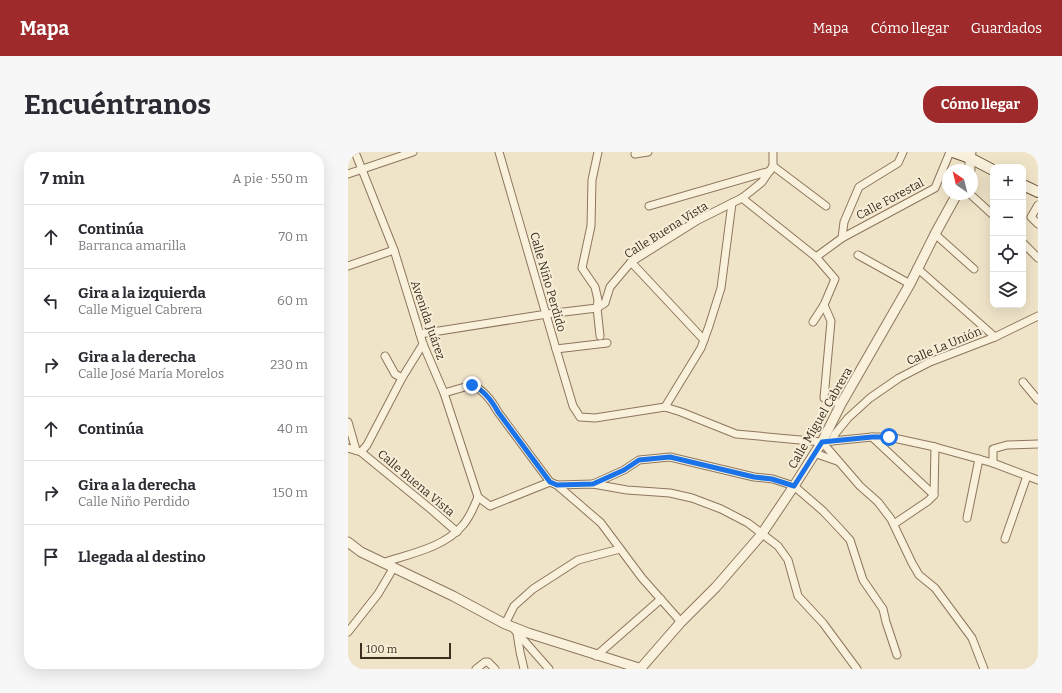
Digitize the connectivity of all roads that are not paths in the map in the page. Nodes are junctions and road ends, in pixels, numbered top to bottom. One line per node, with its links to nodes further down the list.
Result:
1 (355, 152): 13 (street, Avenida Juárez)
2 (413, 152): 13 (street)
3 (499, 152): 40 (street, Calle Niño Perdido)
4 (598, 152): 39 (street)
5 (648, 152): 9 (street)
6 (773, 152): 11 (street)
7 (903, 152): 27 (street)
8 (952, 152): 10 (main road); 27 (street, Calle Forestal)
9 (634, 154)
10 (971, 155): 12 (main road)
11 (772, 168): 17 (street, Calle Buena Vista); 22 (street); 23 (street)
12 (990, 168)
13 (361, 169): 14 (street); 29 (street, Avenida Juárez)
14 (348, 174)
15 (1026, 186): 16 (main road)
16 (1038, 192)
17 (742, 198): 20 (street, Calle Buena Vista); 31 (street)
18 (954, 200): 26 (street, Calle Miguel Cabrera)
19 (977, 200): 24 (street)
20 (732, 203): 33 (street, Calle Buena Vista); 46 (street)
21 (1038, 205): 25 (street)
22 (649, 206)
23 (826, 206)
24 (990, 212)
25 (1038, 224)
26 (935, 234): 35 (street, Calle Miguel Cabrera); 36 (street)
27 (842, 238): 31 (street, Calle Forestal)
28 (1026, 246): 32 (street)
29 (394, 250): 34 (street); 43 (street, Avenida Juárez)
30 (858, 255): 37 (street)
31 (816, 257): 38 (street)
32 (1038, 258)
33 (631, 262): 39 (street, Calle Buena Vista); 46 (street)
34 (348, 266)
35 (917, 268): 37 (street, Calle Miguel Cabrera); 45 (street)
36 (974, 269)
37 (910, 284): 55 (street, Calle Miguel Cabrera)
38 (824, 305): 42 (street); 55 (street)
39 (597, 308): 40 (street); 44 (street)
40 (547, 314): 43 (street); 49 (street, Calle Niño Perdido)
41 (1038, 316): 45 (street, Calle La Unión)
42 (813, 322)
43 (420, 334): 48 (street, Avenida Juárez)
44 (600, 336)
45 (995, 337): 59 (street, Calle La Unión)
46 (704, 340): 56 (street)
47 (607, 343): 49 (street)
48 (423, 344): 51 (street, Calle Buena Vista); 53 (street, Avenida Juárez)
49 (556, 349): 56 (street, Calle Niño Perdido)
50 (385, 356): 51 (street)
51 (402, 378): 64 (street, Calle Buena Vista)
52 (1023, 382): 54 (street)
53 (444, 393): 71 (street); 75 (street, Avenida Juárez)
54 (1038, 400)
55 (841, 404): 60 (street, Calle Miguel Cabrera)
56 (665, 407): 60 (street)
57 (348, 422): 64 (street)
58 (872, 437): 59 (street); 62 (street); 74 (street)
59 (832, 441): 60 (street)
60 (822, 442): 65 (street, Calle Miguel Cabrera); 67 (street)
61 (1038, 444): 68 (street)
62 (936, 447): 66 (street); 74 (street)
63 (348, 448): 64 (street, Calle Buena Vista)
64 (359, 451): 78 (street, Calle Buena Vista)
65 (814, 453): 67 (street); 73 (street, Calle Miguel Cabrera)
66 (978, 459): 68 (street); 76 (street)
67 (838, 462): 77 (street)
68 (993, 463): 69 (street)
69 (1027, 476): 70 (street); 80 (street)
70 (1038, 480)
71 (553, 483): 72 (street); 75 (street); 82 (street)
72 (593, 484): 73 (street); 79 (street)
73 (794, 486): 79 (street, Calle Miguel Cabrera); 89 (street)
74 (934, 495): 77 (street)
75 (478, 497): 78 (street)
76 (967, 518)
77 (894, 524): 97 (street)
78 (456, 532): 83 (street)
79 (761, 535): 86 (street, Calle Miguel Cabrera); 96 (street)
80 (1005, 540)
81 (348, 542): 83 (street)
82 (620, 548): 85 (street); 87 (street)
83 (382, 563): 84 (street)
84 (394, 567): 87 (street); 88 (street)
85 (661, 599): 86 (street); 90 (street)
86 (681, 622): 95 (street, Calle Miguel Cabrera)
87 (511, 627): 90 (street); 93 (street); 94 (street)
88 (348, 632)
89 (897, 655)
90 (596, 656): 95 (street)
91 (476, 669): 92 (street)
92 (495, 669)
93 (524, 669)
94 (549, 669)
95 (641, 669)
96 (857, 669)
97 (984, 669)

